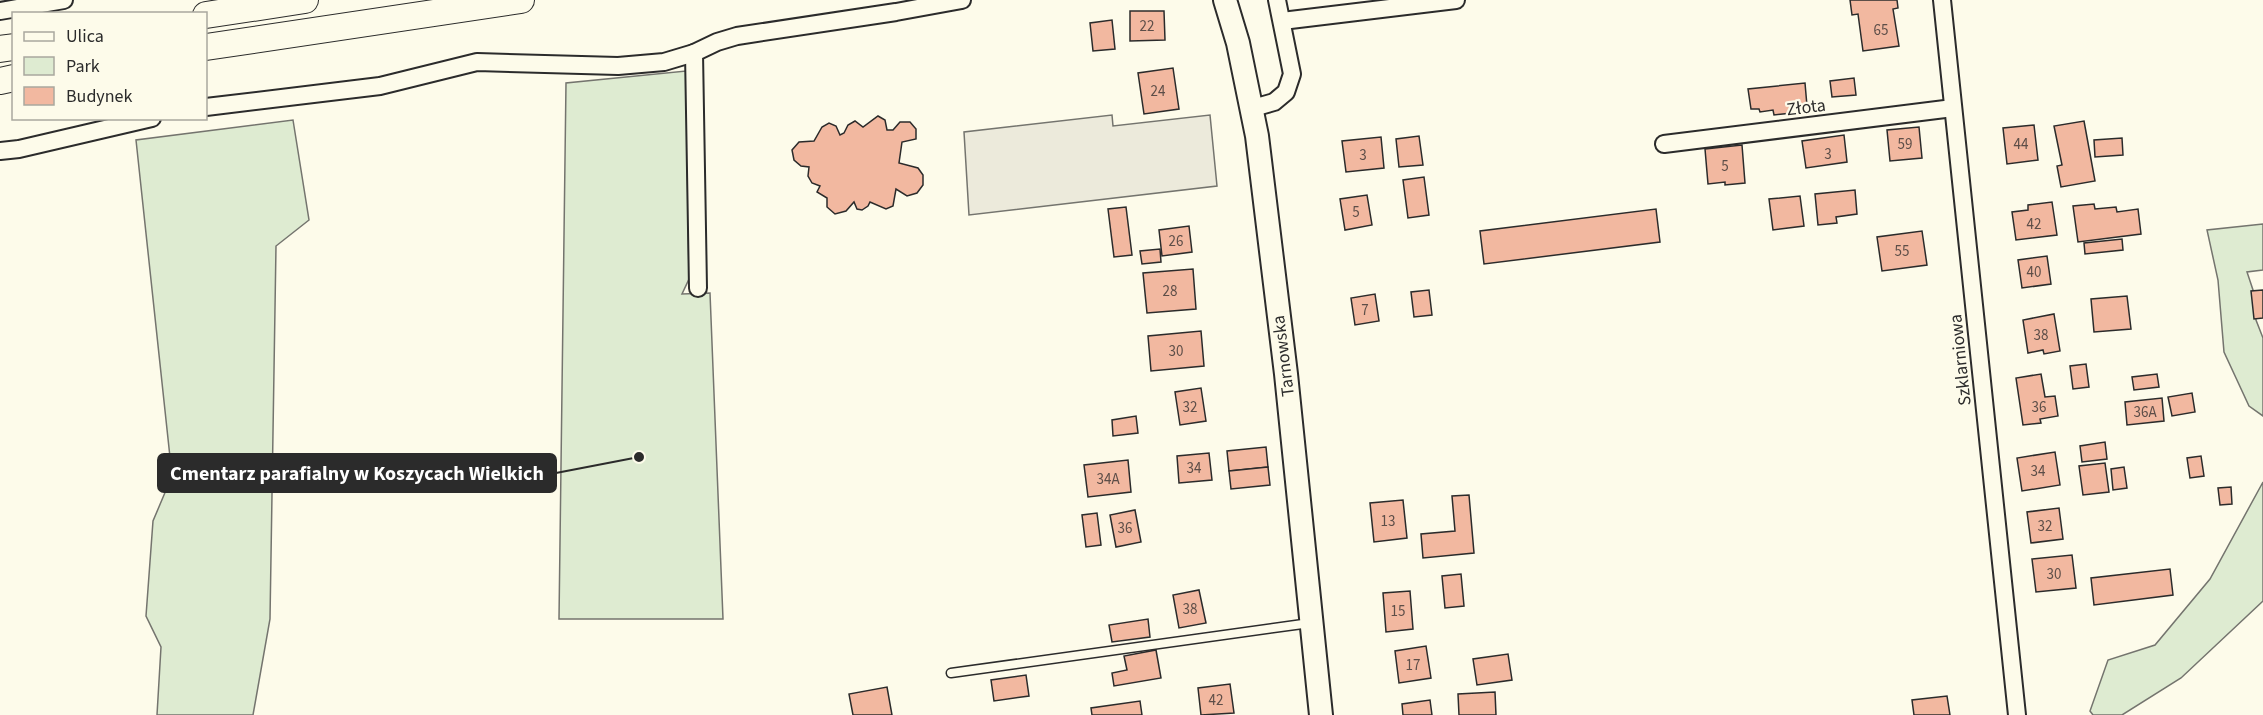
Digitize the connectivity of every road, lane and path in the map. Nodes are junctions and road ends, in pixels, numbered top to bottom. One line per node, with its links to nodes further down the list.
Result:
1 (64, 0): 9 (street)
2 (304, 0): 10 (main road)
3 (521, 0): 12 (main road)
4 (962, 0): 13 (street)
5 (1225, 0): 15 (street, Tarnowska)
6 (1277, 0): 11 (street)
7 (1456, 0): 11 (street)
8 (1942, 0): 16 (street, Szklarniowa)
9 (0, 11)
10 (207, 15)
11 (1282, 21): 15 (street)
12 (207, 47)
13 (694, 53): 14 (street); 20 (street)
14 (207, 107)
15 (1253, 108): 21 (street, Tarnowska)
16 (1953, 108): 18 (street, Złota); 24 (street, Szklarniowa)
17 (143, 120): 19 (street)
18 (1664, 144)
19 (0, 151)
20 (698, 288)
21 (1310, 623): 22 (lane); 23 (street, Tarnowska)
22 (951, 672)
23 (1321, 715)
24 (2018, 715)

